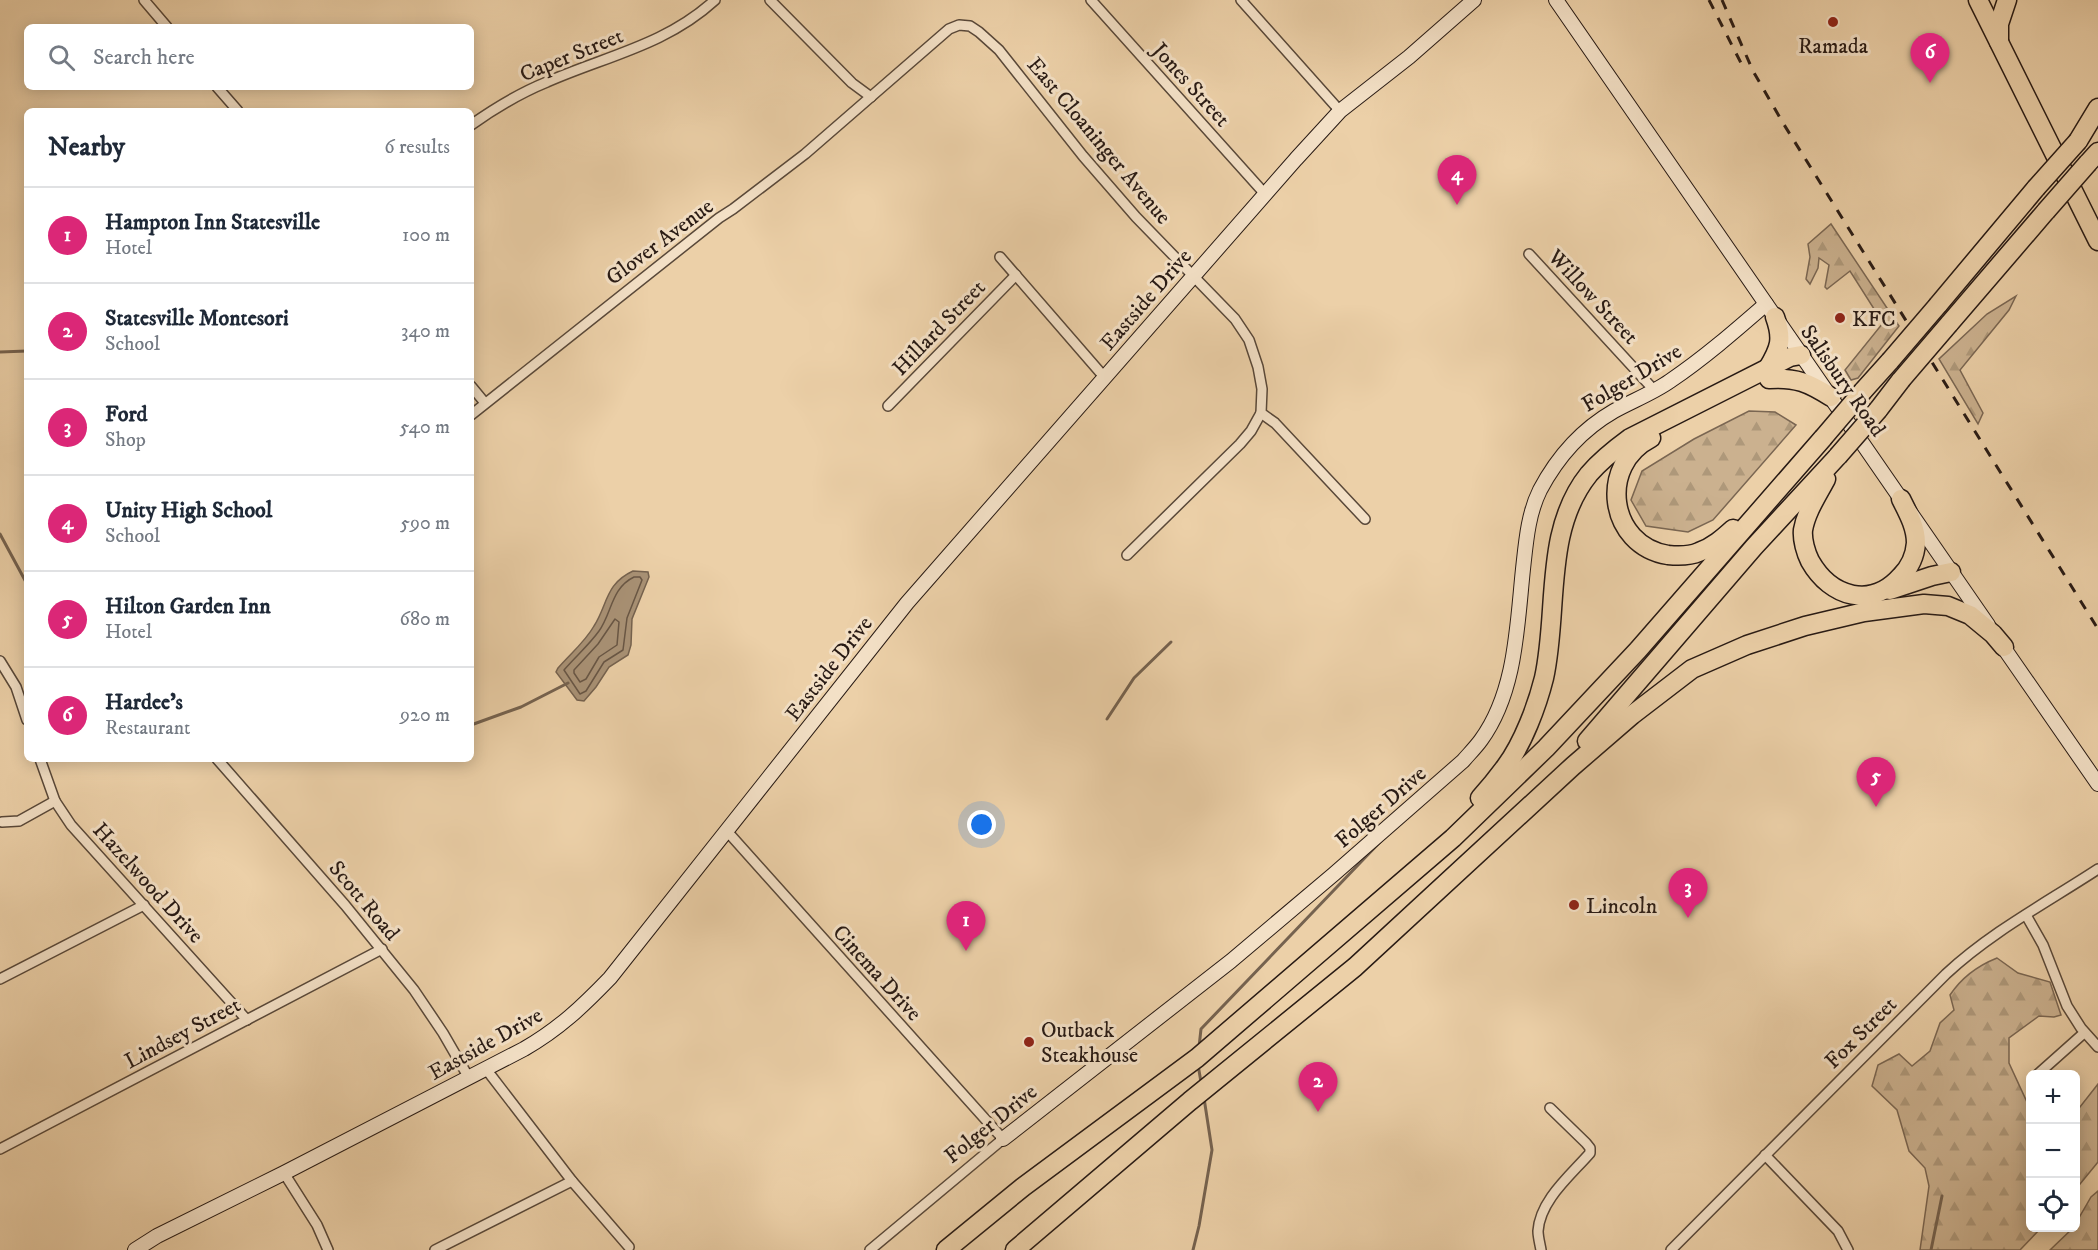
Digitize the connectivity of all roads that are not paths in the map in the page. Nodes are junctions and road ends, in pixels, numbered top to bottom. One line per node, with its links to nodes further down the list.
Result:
1 (144, 0): 10 (street)
2 (715, 0): 18 (street, Caper Street)
3 (770, 0): 13 (street)
4 (1091, 0): 21 (street, Jones Street)
5 (1241, 0): 16 (street)
6 (1474, 0): 16 (street, Eastside Drive)
7 (1556, 0): 28 (street, Salisbury Road)
8 (1978, 0): 11 (highway)
9 (2007, 0): 11 (highway)
10 (164, 24)
11 (1999, 43): 22 (highway)
12 (220, 90): 14 (street)
13 (871, 97): 27 (street, East Cloaninger Avenue); 35 (street, Glover Avenue)
14 (236, 108)
15 (2098, 108): 19 (highway)
16 (1340, 111): 21 (street, Eastside Drive)
17 (2098, 118): 19 (highway)
18 (474, 122)
19 (2078, 141): 40 (highway, bridge)
20 (2093, 157): 39 (highway, bridge)
21 (1265, 194): 27 (street, Eastside Drive)
22 (2092, 223): 23 (highway)
23 (2098, 241)
24 (1529, 255): 33 (street, Willow Street)
25 (1000, 257): 26 (street)
26 (1016, 275): 31 (street); 36 (street, Hillard Street)
27 (1192, 276): 31 (street, Eastside Drive); 38 (street, East Cloaninger Avenue)
28 (1771, 311): 29 (street, Salisbury Road); 30 (highway); 33 (street, Folger Drive)
29 (1801, 355): 30 (highway); 34 (street, Salisbury Road)
30 (1769, 374): 34 (highway); 40 (highway); 61 (highway)
31 (1105, 378): 56 (street, Eastside Drive)
32 (474, 389): 35 (street)
33 (1654, 390): 70 (street, Folger Drive)
34 (1831, 397): 41 (street, Salisbury Road)
35 (486, 403): 37 (street, Glover Avenue)
36 (888, 406)
37 (474, 413)
38 (1261, 413): 42 (street); 43 (street)
39 (1838, 456): 45 (highway); 54 (highway)
40 (1803, 462): 61 (highway)
41 (1901, 499): 44 (street, Salisbury Road); 45 (highway)
42 (1365, 519)
43 (1127, 555)
44 (1951, 572): 45 (highway); 46 (highway); 47 (street, Salisbury Road)
45 (1882, 592)
46 (1899, 607): 47 (highway); 54 (highway)
47 (2004, 647): 52 (street, Salisbury Road)
48 (0, 661): 49 (street)
49 (24, 711)
50 (41, 762): 53 (street, Hazelwood Drive)
51 (220, 762): 60 (street, Scott Road)
52 (2098, 784)
53 (55, 801): 55 (street); 58 (street, Hazelwood Drive)
54 (1515, 820): 81 (highway)
55 (2, 822)
56 (726, 830): 66 (street, Eastside Drive); 70 (street, Cinema Drive)
57 (2098, 869): 59 (street, Fox Street)
58 (144, 905): 62 (street); 63 (street, Hazelwood Drive)
59 (2026, 915): 64 (street); 72 (street, Fox Street)
60 (382, 950): 63 (street, Lindsey Street); 68 (street, Scott Road)
61 (1298, 972): 80 (highway)
62 (0, 980)
63 (247, 1020): 71 (street, Lindsey Street)
64 (2084, 1033): 65 (street); 67 (street)
65 (2098, 1047)
66 (486, 1069): 68 (street, Eastside Drive); 74 (street)
67 (2042, 1070)
68 (469, 1078): 73 (street, Eastside Drive)
69 (1550, 1108): 82 (street)
70 (1003, 1139): 79 (street, Folger Drive)
71 (0, 1149)
72 (1765, 1155): 83 (street, Fox Street); 84 (street)
73 (284, 1173): 76 (street, Eastside Drive); 77 (street)
74 (572, 1181): 75 (street); 78 (street)
75 (629, 1247)
76 (135, 1250)
77 (328, 1250)
78 (435, 1250)
79 (870, 1250)
80 (946, 1250)
81 (1015, 1250)
82 (1541, 1250)
83 (1671, 1250)
84 (1848, 1250)

